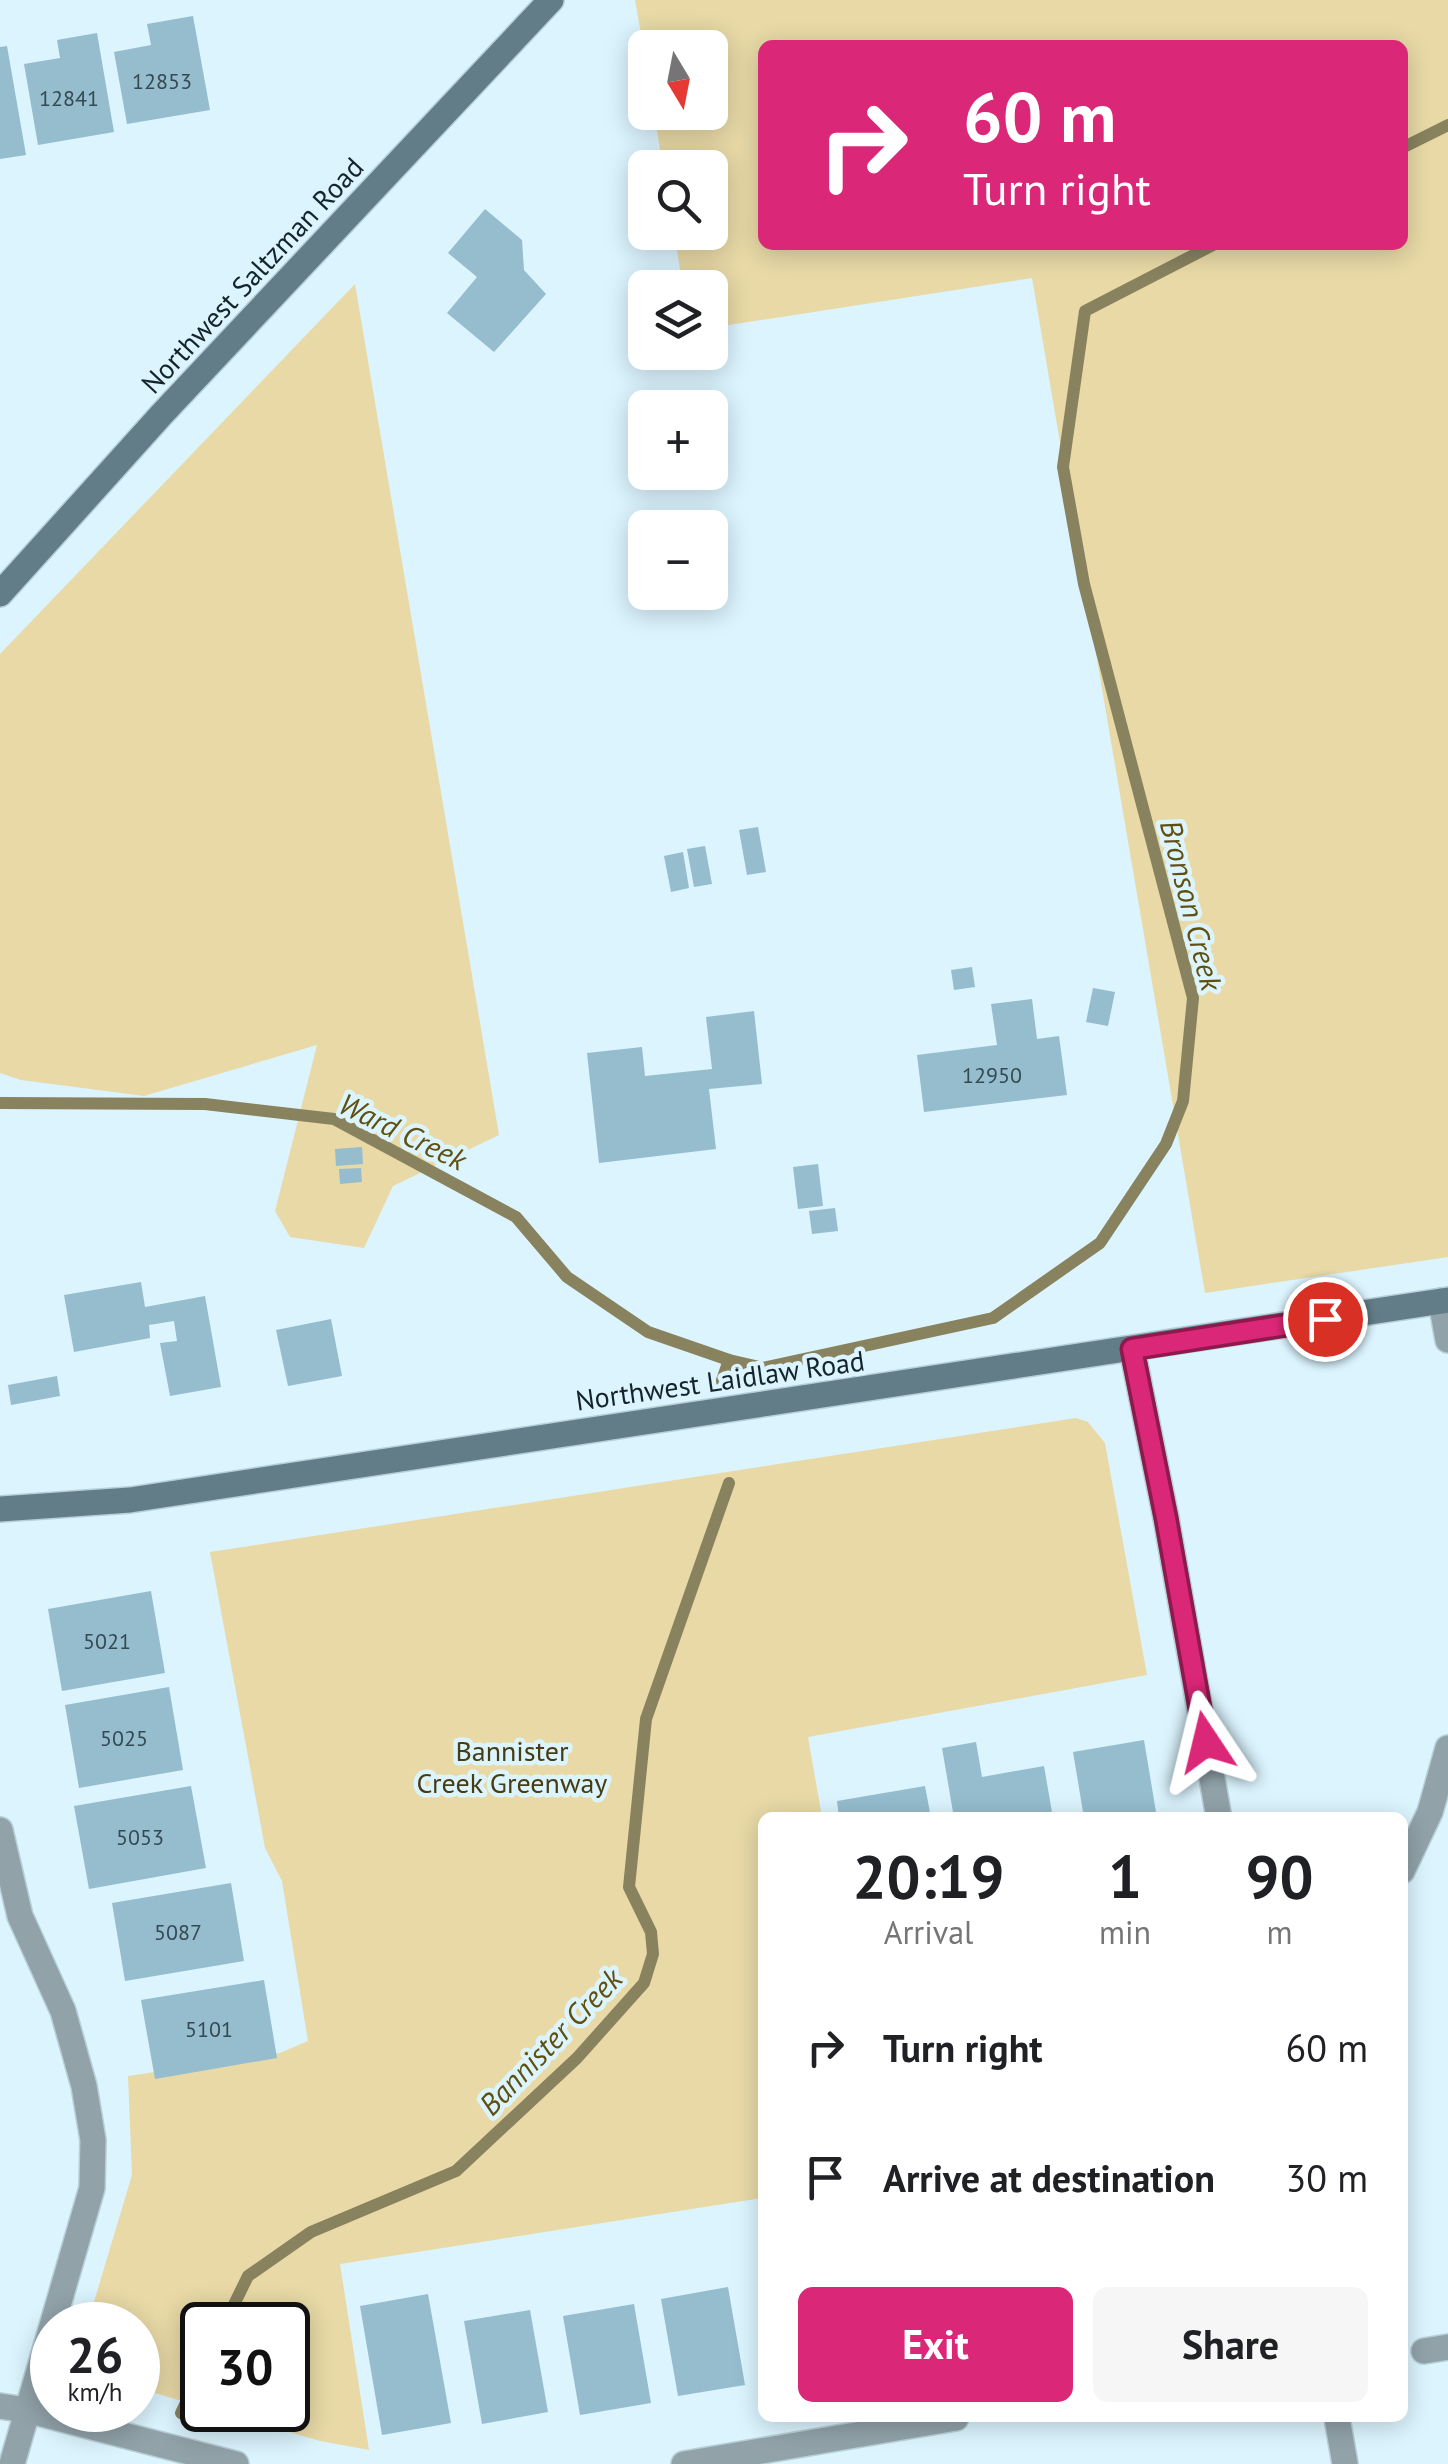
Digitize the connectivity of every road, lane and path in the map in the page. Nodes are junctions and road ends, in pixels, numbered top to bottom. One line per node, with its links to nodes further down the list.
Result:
1 (551, 0): 2 (main road, Northwest Saltzman Road)
2 (0, 594)
3 (1445, 1300): 4 (street); 5 (main road, Northwest Laidlaw Road)
4 (1448, 1340)
5 (1132, 1349): 6 (main road, Northwest Laidlaw Road); 8 (street)
6 (0, 1509)
7 (1448, 1748): 10 (street)
8 (1218, 1812)
9 (0, 1830): 11 (street)
10 (1408, 1858)
11 (13, 2408): 14 (street); 15 (street)
12 (932, 2422): 16 (street)
13 (1338, 2422): 17 (street)
14 (12, 2464)
15 (236, 2464)
16 (684, 2464)
17 (1346, 2464)

